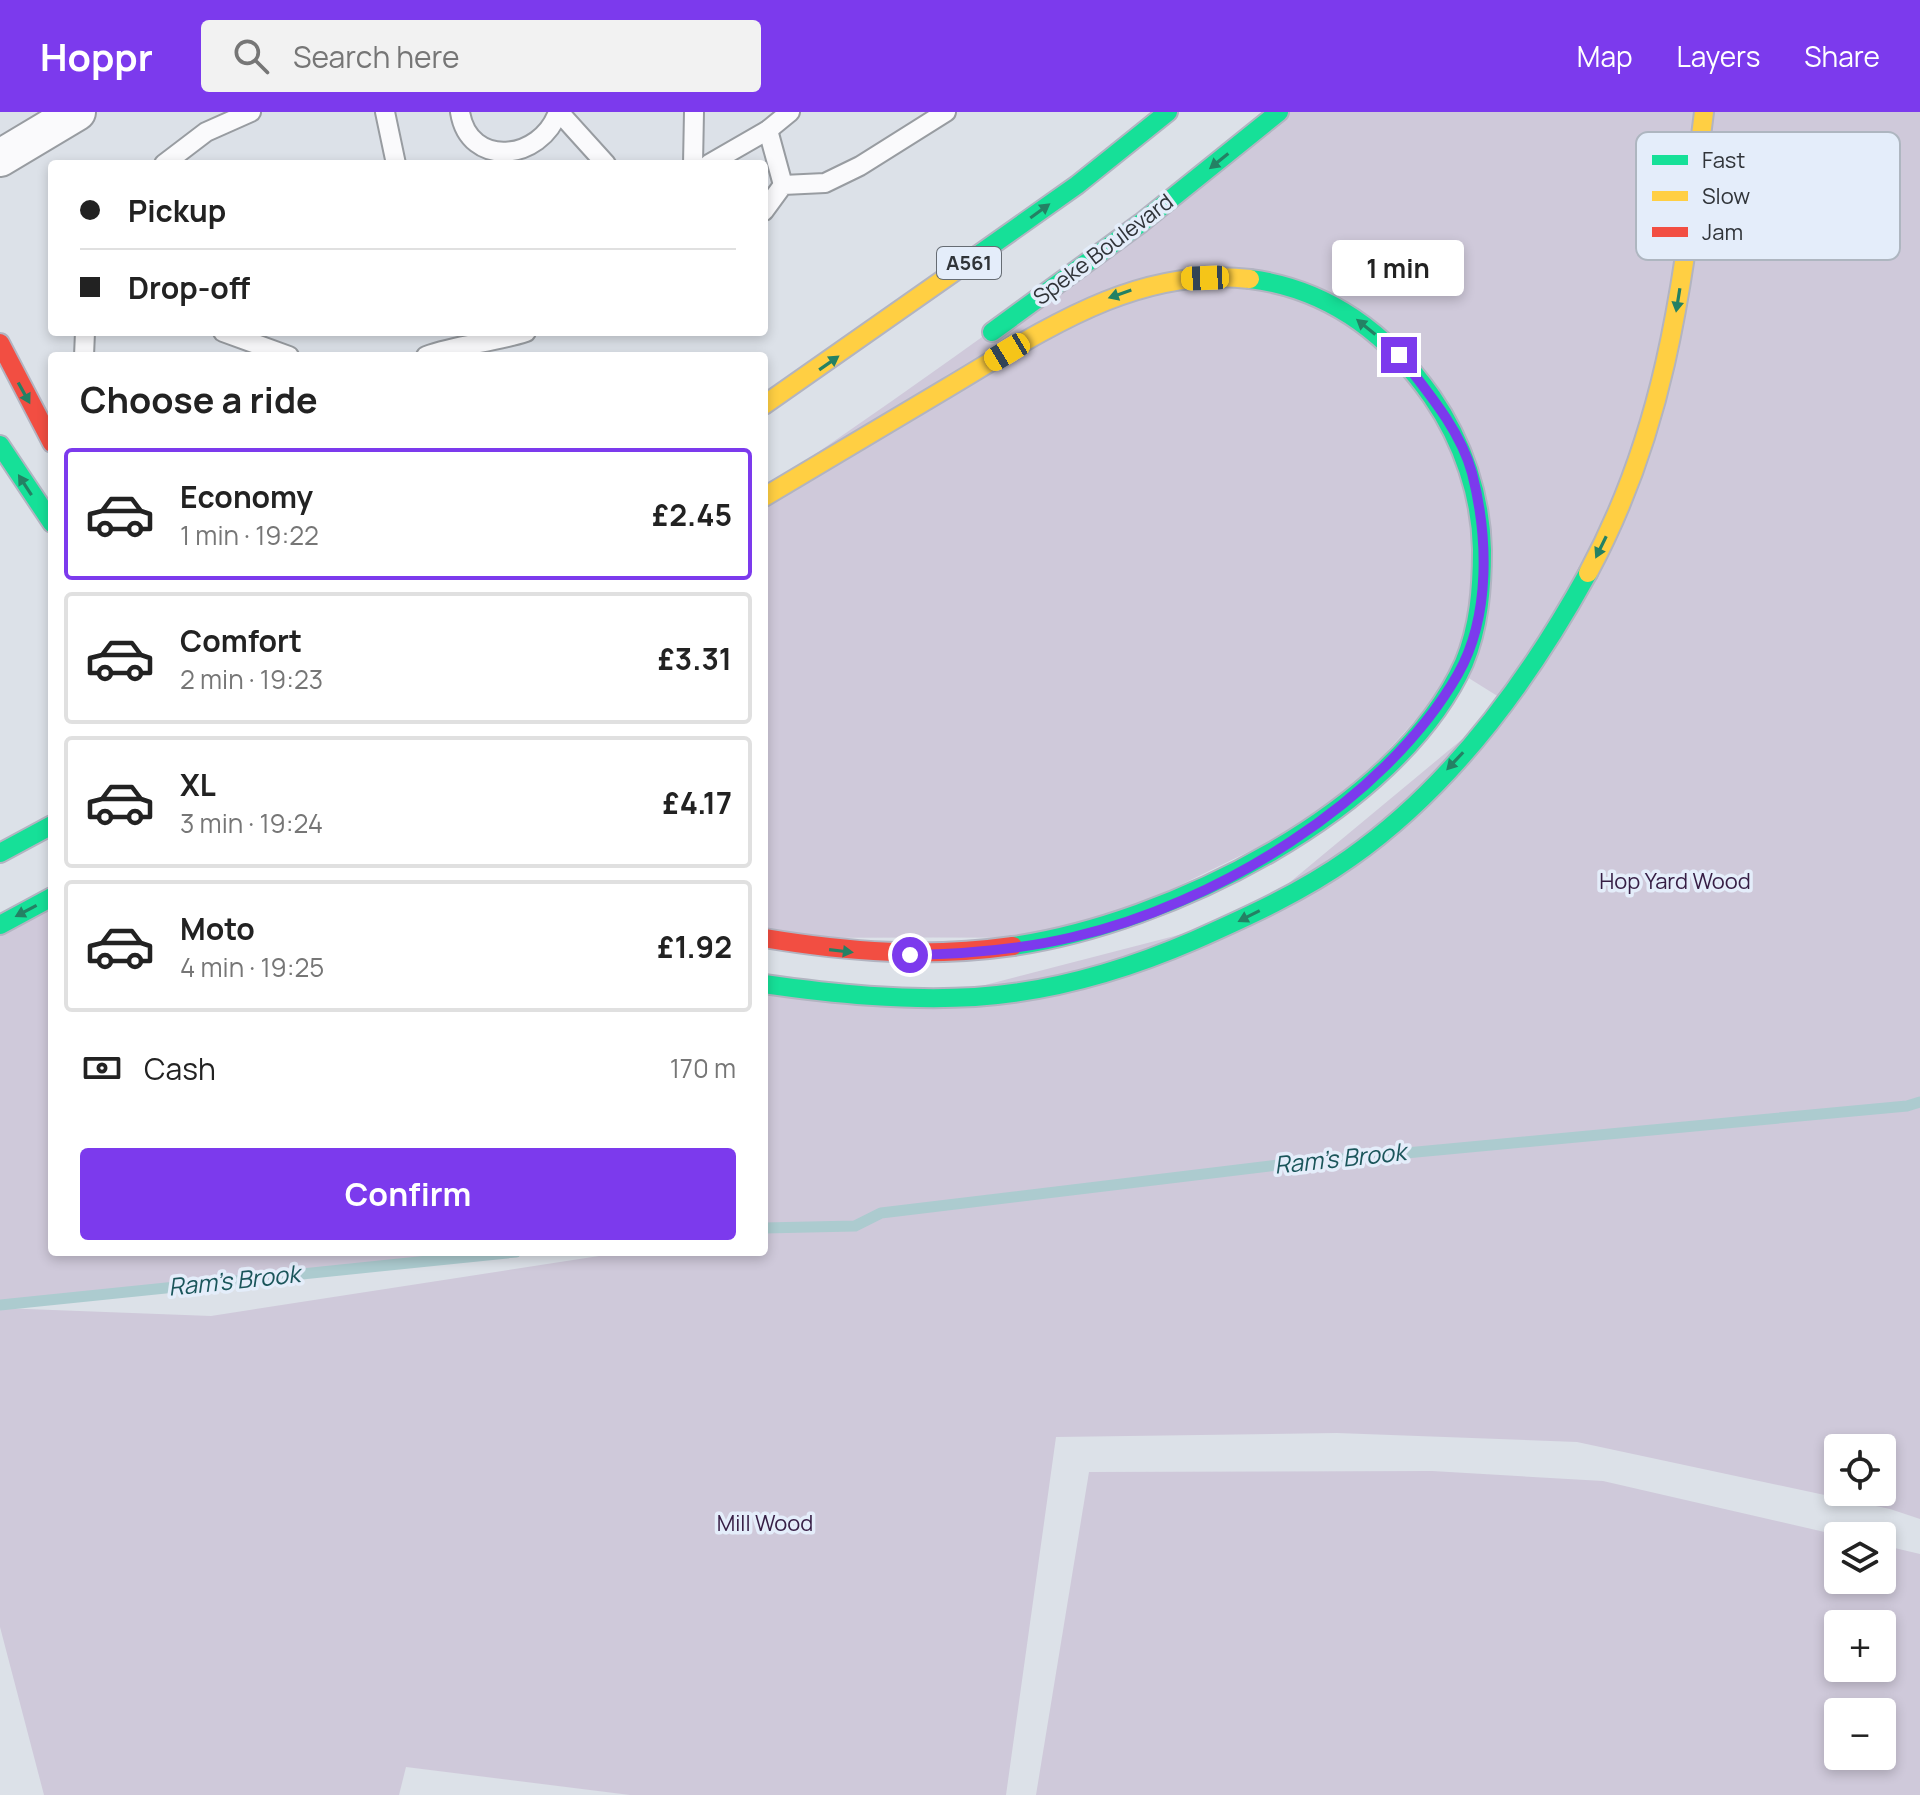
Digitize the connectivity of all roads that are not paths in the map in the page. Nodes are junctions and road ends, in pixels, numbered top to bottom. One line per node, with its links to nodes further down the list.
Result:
1 (77, 112): 14 (street)
2 (251, 112): 15 (lane)
3 (385, 112): 16 (lane)
4 (460, 112): 17 (lane)
5 (558, 112): 17 (lane); 18 (lane)
6 (694, 112): 19 (lane)
7 (790, 112): 12 (lane)
8 (946, 112): 21 (lane)
9 (1168, 112): 31 (highway, A561, one-way to 9)
10 (1279, 112): 27 (highway, Speke Boulevard, one-way to 27)
11 (1704, 112): 13 (highway, one-way to 13)
12 (768, 130): 20 (lane); 21 (lane)
13 (1701, 132)
14 (0, 158)
15 (169, 160)
16 (395, 160)
17 (515, 160)
18 (602, 160)
19 (693, 160)
20 (716, 160)
21 (783, 185): 22 (lane)
22 (768, 206)
23 (1683, 260): 42 (highway, one-way to 42)
24 (234, 336): 28 (lane)
25 (504, 336): 29 (lane)
26 (0, 343): 32 (highway, one-way to 32)
27 (978, 343)
28 (278, 352)
29 (437, 352)
30 (940, 369): 34 (highway)
31 (768, 402)
32 (48, 435)
33 (0, 445): 36 (highway, one-way to 33)
34 (768, 486)
35 (768, 495): 41 (highway, one-way to 35)
36 (48, 517)
37 (48, 827): 38 (highway)
38 (0, 853)
39 (48, 899): 40 (highway, one-way to 40)
40 (0, 925)
41 (768, 939)
42 (768, 985)

